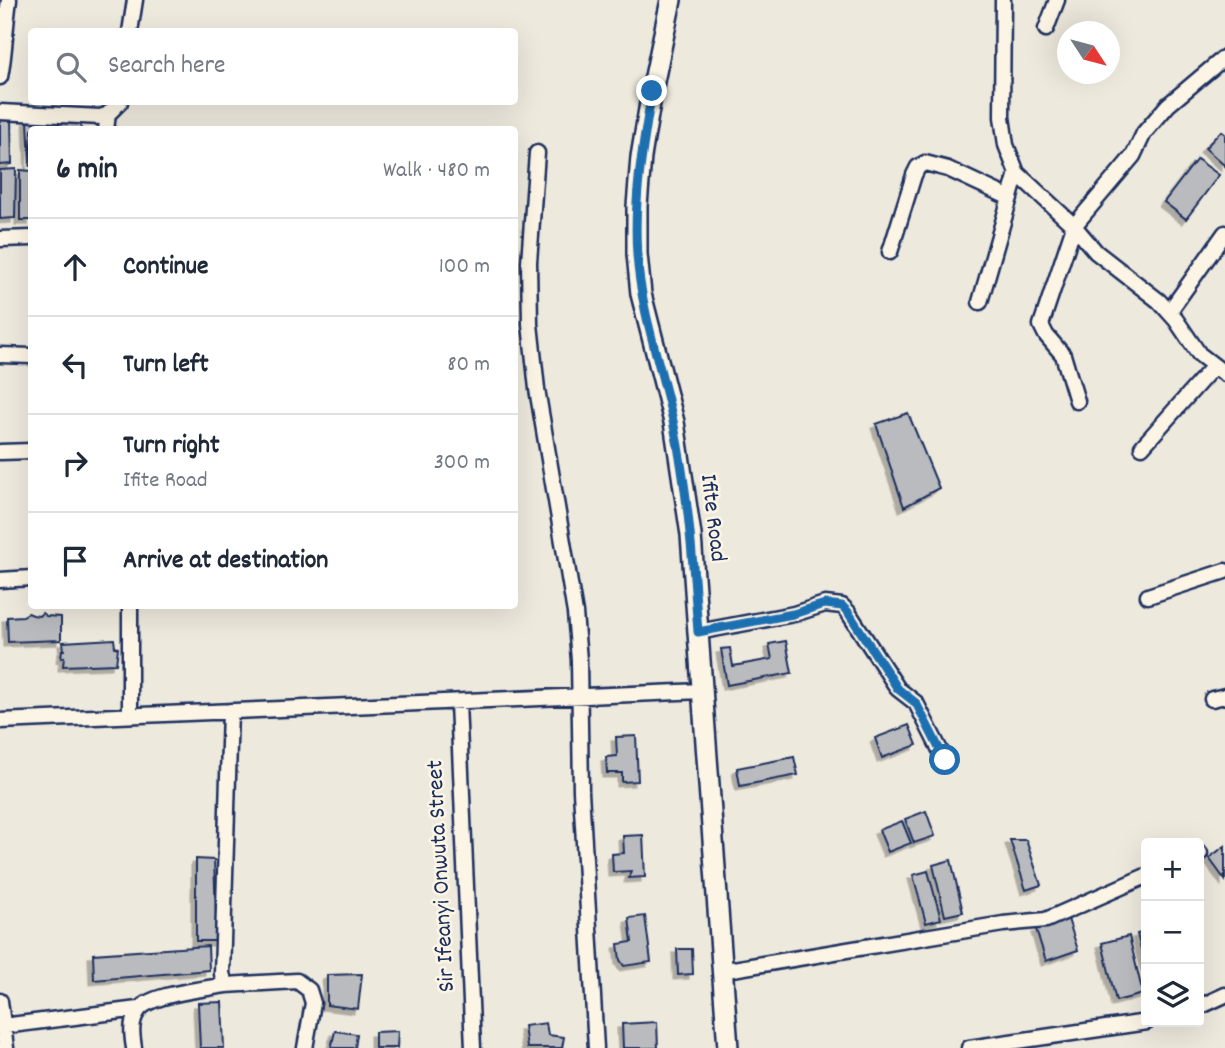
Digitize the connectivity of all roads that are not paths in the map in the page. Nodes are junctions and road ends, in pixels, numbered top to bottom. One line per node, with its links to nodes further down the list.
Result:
1 (9, 0): 9 (street)
2 (135, 0): 6 (street)
3 (671, 0): 36 (street, Ifite Road)
4 (1003, 0): 15 (street)
5 (1056, 0): 7 (street)
6 (131, 28)
7 (1046, 29)
8 (1225, 57): 17 (street)
9 (0, 76)
10 (117, 105): 12 (street)
11 (0, 112): 12 (street)
12 (108, 114): 13 (street)
13 (106, 126)
14 (537, 153): 38 (street)
15 (1017, 173): 16 (street); 17 (street)
16 (1010, 198): 21 (street); 22 (street)
17 (1074, 226): 23 (street); 27 (street)
18 (1225, 233): 23 (street)
19 (28, 238): 20 (street)
20 (0, 239)
21 (890, 252)
22 (980, 302)
23 (1169, 312): 26 (street)
24 (0, 355): 25 (street)
25 (28, 356)
26 (1219, 370): 28 (street)
27 (1077, 401)
28 (1142, 447)
29 (0, 452): 30 (street)
30 (28, 452)
31 (1225, 571): 34 (street)
32 (28, 578): 33 (street)
33 (0, 580)
34 (1148, 596)
35 (131, 609): 41 (street)
36 (698, 632): 37 (street, Ifite Road); 43 (street)
37 (702, 691): 38 (street); 45 (street, Ifite Road)
38 (579, 696): 39 (street); 57 (street)
39 (458, 703): 40 (street); 56 (street, Sir Ifeanyi Onwuta Street)
40 (230, 711): 41 (street); 46 (street)
41 (130, 715): 42 (street)
42 (0, 721)
43 (945, 760)
44 (1141, 878): 45 (street)
45 (722, 971): 58 (street, Ifite Road)
46 (226, 985): 50 (street); 55 (street)
47 (1225, 995): 49 (street)
48 (0, 1001): 52 (street)
49 (1204, 1005)
50 (138, 1009): 52 (street); 54 (street)
51 (1141, 1023): 59 (street)
52 (4, 1026): 53 (street)
53 (6, 1048)
54 (134, 1048)
55 (305, 1048)
56 (473, 1048)
57 (596, 1048)
58 (728, 1048)
59 (969, 1048)

